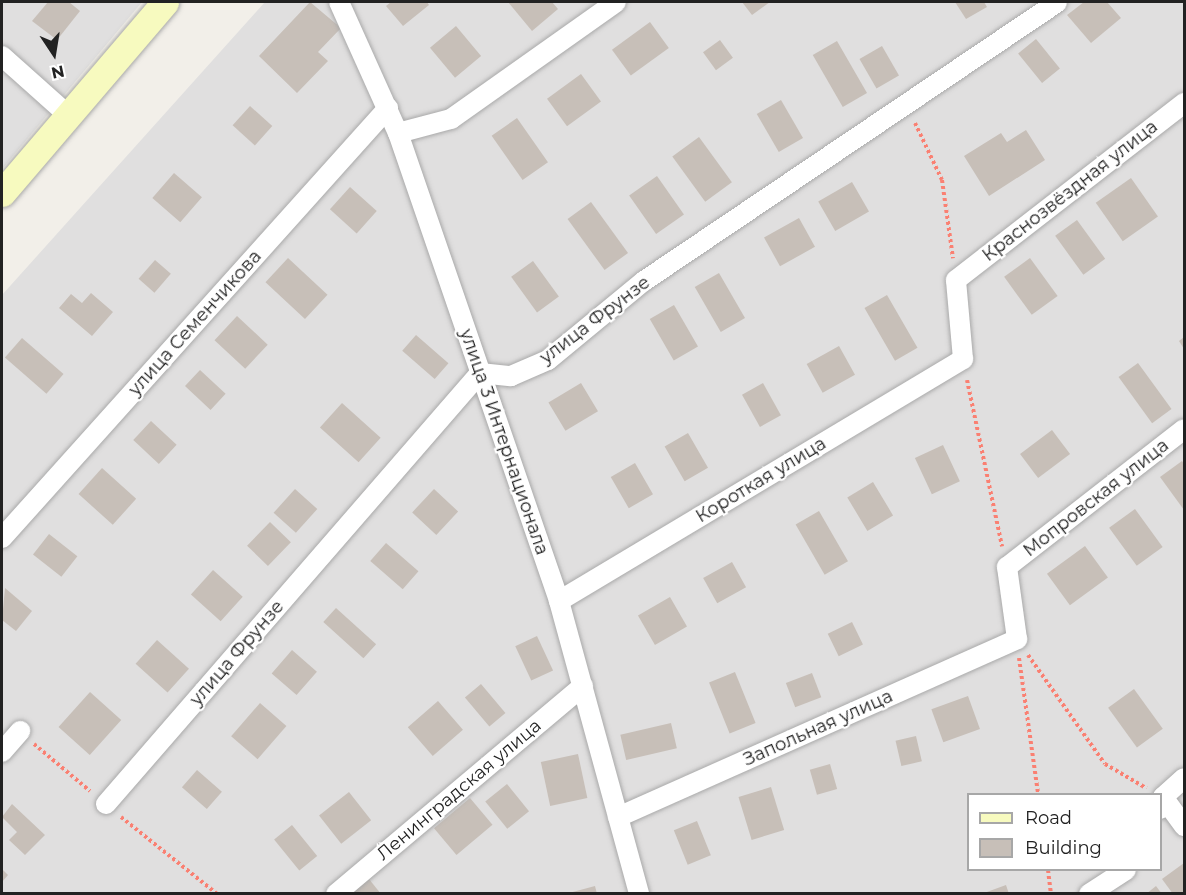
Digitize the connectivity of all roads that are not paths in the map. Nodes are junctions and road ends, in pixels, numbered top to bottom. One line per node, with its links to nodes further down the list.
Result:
1 (165, 2): 8 (main road)
2 (339, 2): 7 (street, улица 3 Интернационала)
3 (616, 2): 9 (street)
4 (1056, 2): 12 (street, улица Фрунзе)
5 (2, 56): 8 (street)
6 (1185, 103): 11 (street, Краснозвёздная улица)
7 (388, 108): 9 (street, улица 3 Интернационала); 14 (street, улица Семенчикова)
8 (68, 115): 10 (main road)
9 (398, 133): 12 (street, улица 3 Интернационала)
10 (2, 193)
11 (963, 359): 15 (street, Короткая улица)
12 (480, 373): 15 (street, улица 3 Интернационала); 23 (street, улица Фрунзе)
13 (1185, 429): 16 (street, Мопровская улица)
14 (2, 538)
15 (559, 601): 17 (street, улица 3 Интернационала)
16 (1017, 639): 24 (street, Запольная улица)
17 (583, 686): 24 (street, улица 3 Интернационала); 27 (street, Ленинградская улица)
18 (20, 731): 19 (street)
19 (2, 752)
20 (1185, 778): 21 (street)
21 (1162, 795)
22 (1162, 802): 25 (street)
23 (106, 804)
24 (618, 817): 28 (street, улица 3 Интернационала)
25 (1185, 826)
26 (1124, 871): 29 (street)
27 (336, 894)
28 (639, 894)
29 (1089, 894)

